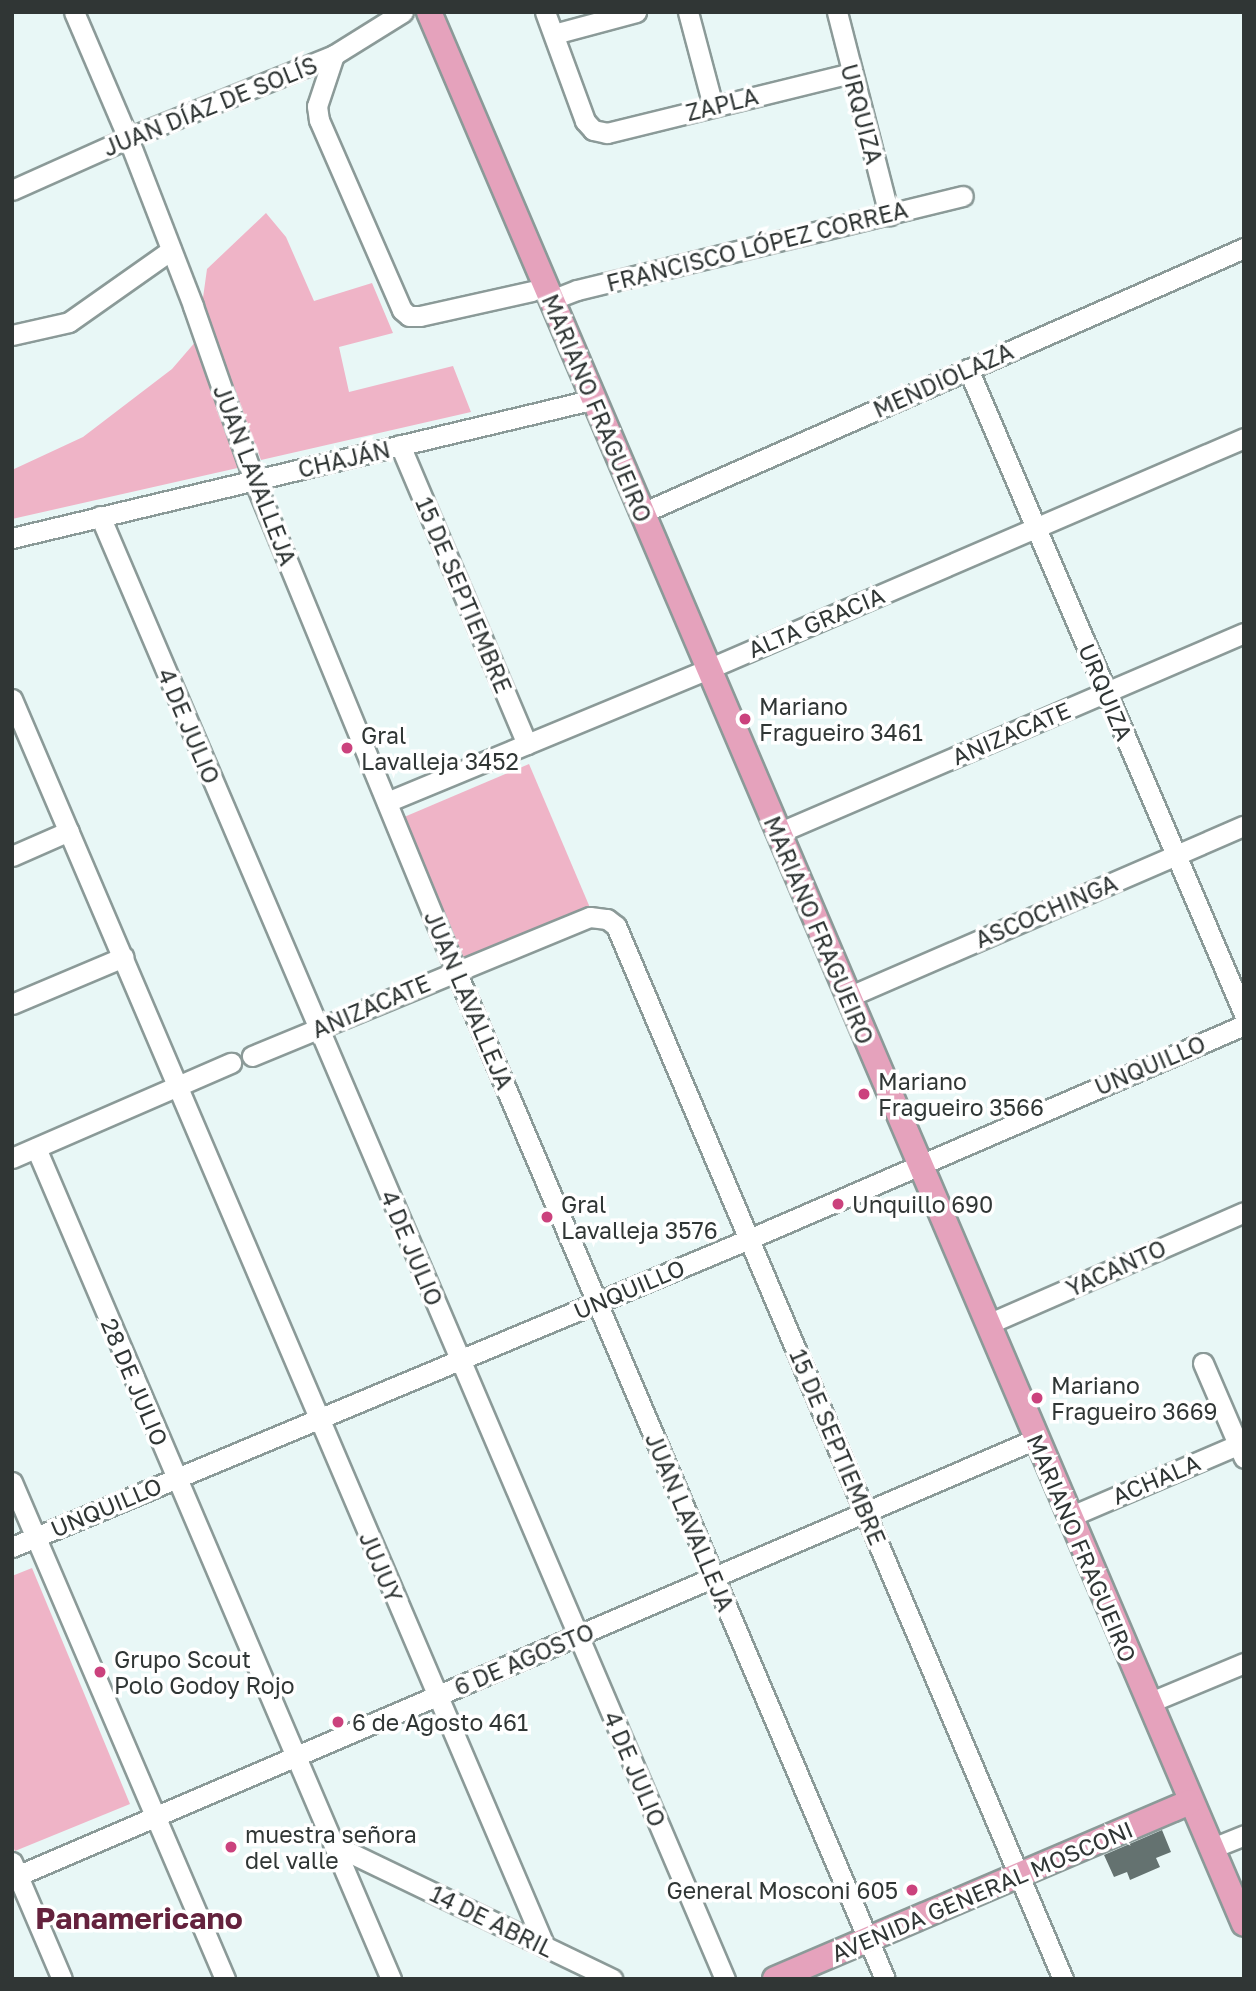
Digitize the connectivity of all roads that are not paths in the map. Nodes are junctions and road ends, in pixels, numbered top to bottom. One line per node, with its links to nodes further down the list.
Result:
1 (75, 12): 12 (street, JUAN LAVALLEJA)
2 (403, 12): 9 (street, JUAN DÍAZ DE SOLÍS)
3 (545, 12): 8 (street)
4 (636, 12): 8 (street)
5 (688, 12): 11 (street)
6 (837, 12): 10 (street, URQUIZA)
7 (431, 14): 18 (main road, MARIANO FRAGUEIRO)
8 (554, 34): 11 (street, ZAPLA)
9 (334, 55): 12 (street, JUAN DÍAZ DE SOLÍS); 18 (street, FRANCISCO LÓPEZ CORREA)
10 (852, 73): 11 (street, ZAPLA); 15 (street, URQUIZA)
11 (713, 106)
12 (128, 138): 13 (street, JUAN DÍAZ DE SOLÍS); 17 (street, JUAN LAVALLEJA)
13 (12, 190)
14 (964, 196): 15 (street, FRANCISCO LÓPEZ CORREA)
15 (889, 215): 18 (street, FRANCISCO LÓPEZ CORREA)
16 (1244, 248): 20 (street, MENDIOLAZA)
17 (171, 250): 19 (street); 24 (street, JUAN LAVALLEJA)
18 (541, 295): 21 (main road, MARIANO FRAGUEIRO)
19 (12, 335)
20 (968, 369): 25 (street, MENDIOLAZA); 27 (street, URQUIZA)
21 (595, 399): 23 (street, CHAJÁN); 25 (main road, MARIANO FRAGUEIRO)
22 (1244, 438): 27 (street, ALTA GRACIA)
23 (400, 445): 24 (street, CHAJÁN); 33 (street, 15 DE SEPTIEMBRE)
24 (254, 480): 26 (street, CHAJÁN); 34 (street, JUAN LAVALLEJA)
25 (642, 513): 30 (main road, MARIANO FRAGUEIRO)
26 (100, 516): 28 (street, CHAJÁN); 47 (street, 4 DE JULIO)
27 (1036, 527): 30 (street, ALTA GRACIA); 31 (street, URQUIZA)
28 (12, 538)
29 (1244, 633): 31 (street, ANIZACATE)
30 (708, 669): 33 (street, ALTA GRACIA); 37 (main road, MARIANO FRAGUEIRO)
31 (1106, 693): 37 (street, ANIZACATE); 38 (street, URQUIZA)
32 (12, 699): 36 (street, JUJUY)
33 (527, 744): 34 (street, ALTA GRACIA)
34 (387, 802): 42 (street, JUAN LAVALLEJA)
35 (1244, 827): 38 (street, ASCOCHINGA)
36 (69, 831): 39 (street); 41 (street, JUJUY)
37 (778, 833): 43 (main road, MARIANO FRAGUEIRO)
38 (1176, 855): 43 (street, ASCOCHINGA); 45 (street, URQUIZA)
39 (12, 856)
40 (607, 919): 42 (street, ANIZACATE); 55 (street, 15 DE SEPTIEMBRE)
41 (123, 957): 44 (street); 50 (street, JUJUY)
42 (456, 971): 47 (street, ANIZACATE); 56 (street, JUAN LAVALLEJA)
43 (848, 997): 53 (main road, MARIANO FRAGUEIRO)
44 (12, 1004)
45 (1244, 1014)
46 (1244, 1025): 53 (street, UNQUILLO)
47 (317, 1029): 48 (street, ANIZACATE); 58 (street, 4 DE JULIO)
48 (252, 1056)
49 (231, 1063): 50 (street)
50 (178, 1086): 51 (street); 60 (street, JUJUY)
51 (36, 1148): 52 (street); 63 (street, 28 DE JULIO)
52 (12, 1158)
53 (918, 1164): 55 (street, UNQUILLO); 57 (main road, MARIANO FRAGUEIRO)
54 (1244, 1212): 57 (street, YACANTO)
55 (750, 1238): 56 (street, UNQUILLO); 65 (street, 15 DE SEPTIEMBRE)
56 (596, 1302): 58 (street, UNQUILLO); 69 (street, JUAN LAVALLEJA)
57 (989, 1324): 61 (main road, MARIANO FRAGUEIRO)
58 (460, 1361): 60 (street, UNQUILLO); 70 (street, 4 DE JULIO)
59 (1203, 1363): 62 (street)
60 (318, 1420): 63 (street, UNQUILLO); 72 (street, JUJUY)
61 (1036, 1439): 65 (street, 6 DE AGOSTO); 66 (main road, MARIANO FRAGUEIRO)
62 (1242, 1448): 66 (street, ACHALA)
63 (176, 1478): 67 (street, UNQUILLO); 74 (street, 28 DE JULIO)
64 (12, 1482): 67 (street)
65 (865, 1512): 69 (street, 6 DE AGOSTO); 81 (street, 15 DE SEPTIEMBRE)
66 (1069, 1517): 73 (main road, MARIANO FRAGUEIRO)
67 (36, 1537): 68 (street, UNQUILLO); 76 (street)
68 (12, 1547)
69 (714, 1577): 70 (street, 6 DE AGOSTO); 83 (street, JUAN LAVALLEJA)
70 (578, 1636): 72 (street, 6 DE AGOSTO); 89 (street, 4 DE JULIO)
71 (1244, 1663): 73 (street)
72 (437, 1696): 74 (street, 6 DE AGOSTO); 84 (street, JUJUY)
73 (1148, 1703): 75 (main road, MARIANO FRAGUEIRO)
74 (296, 1756): 76 (street, 6 DE AGOSTO); 78 (street, 28 DE JULIO)
75 (1190, 1802): 79 (main road, MARIANO FRAGUEIRO); 81 (main road, AVENIDA GENERAL MOSCONI)
76 (155, 1817): 80 (street, 6 DE AGOSTO); 86 (street)
77 (1244, 1835): 79 (street)
78 (334, 1845): 84 (street, 14 DE ABRIL); 87 (street, 28 DE JULIO)
79 (1210, 1849): 82 (main road, MARIANO FRAGUEIRO)
80 (14, 1872): 85 (street)
81 (1019, 1875): 83 (main road, AVENIDA GENERAL MOSCONI); 92 (street, 15 DE SEPTIEMBRE)
82 (1244, 1924)
83 (868, 1939): 90 (main road, AVENIDA GENERAL MOSCONI); 91 (street, JUAN LAVALLEJA)
84 (545, 1947): 88 (street, 14 DE ABRIL)
85 (62, 1979)
86 (225, 1979)
87 (391, 1979)
88 (612, 1979)
89 (725, 1979)
90 (775, 1979)
91 (885, 1979)
92 (1063, 1979)

